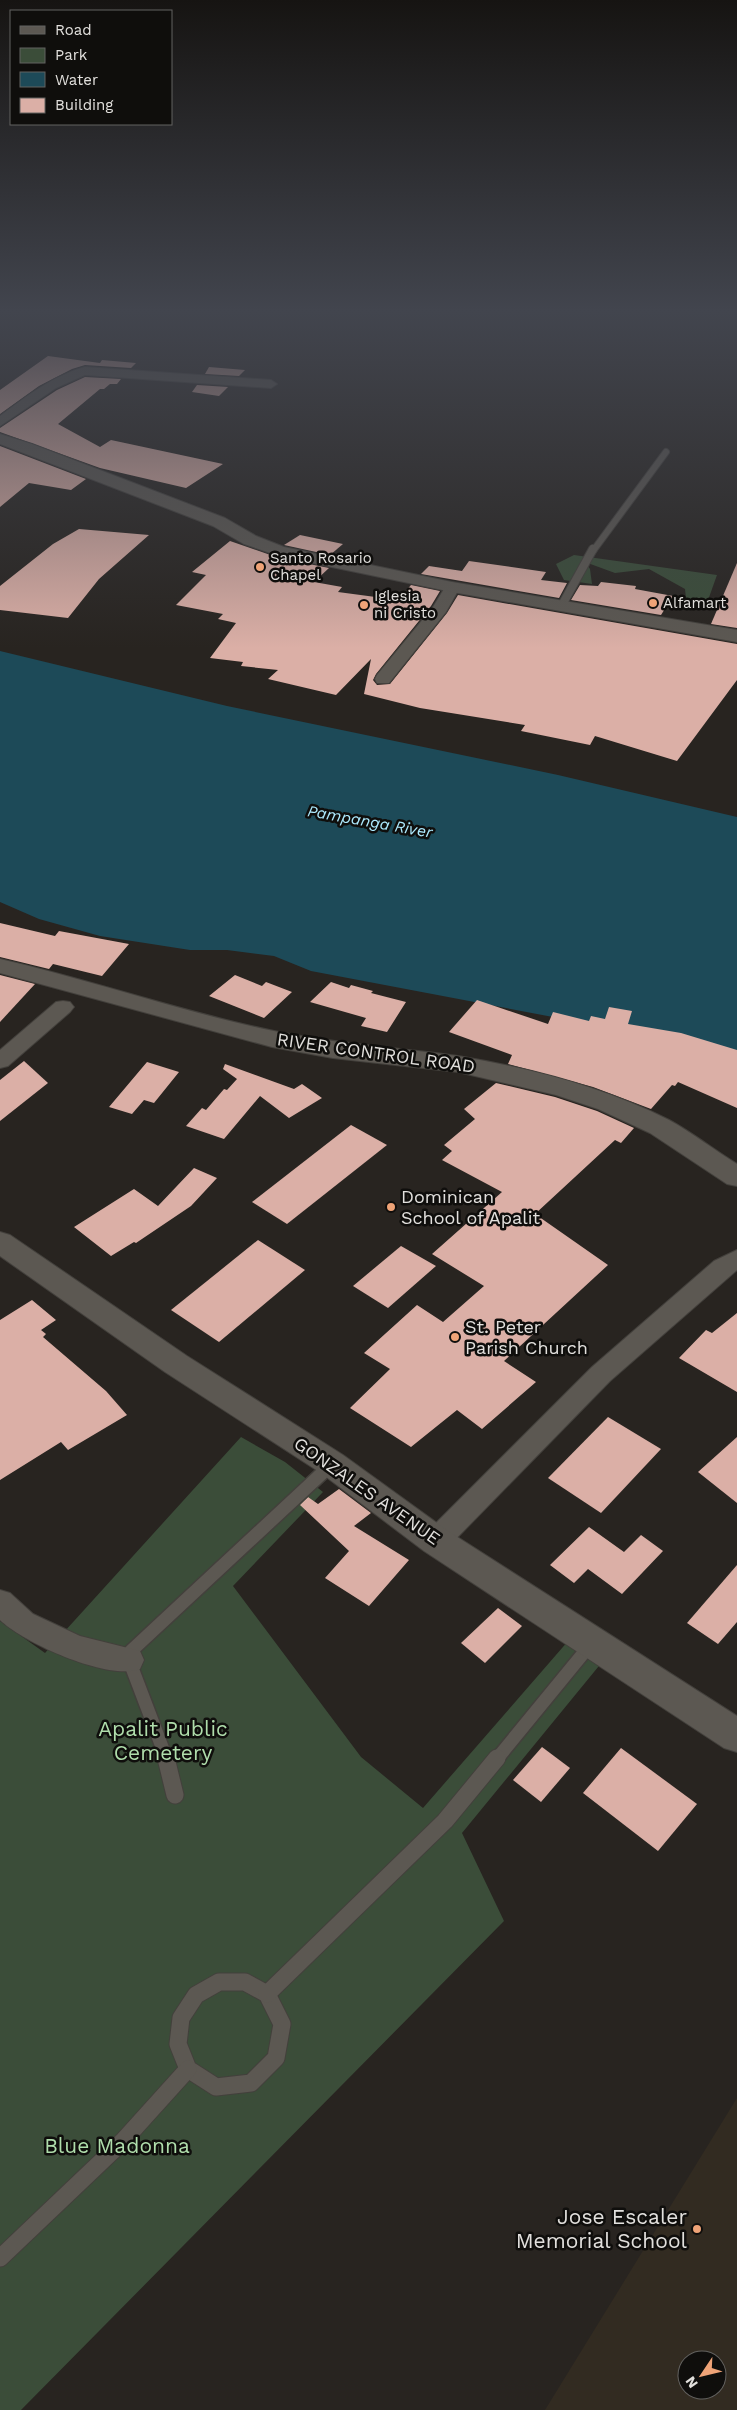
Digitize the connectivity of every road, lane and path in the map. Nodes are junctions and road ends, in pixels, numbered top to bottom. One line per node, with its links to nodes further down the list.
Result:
1 (0, 439): 3 (street)
2 (666, 452): 4 (lane)
3 (452, 587): 4 (street); 6 (street)
4 (562, 605): 5 (street)
5 (737, 636)
6 (384, 679)
7 (0, 966): 10 (street, RIVER CONTROL ROAD)
8 (63, 1007): 9 (street)
9 (0, 1061)
10 (737, 1177)
11 (0, 1242): 13 (street, GONZALES AVENUE)
12 (737, 1259): 14 (street)
13 (332, 1464): 14 (street, GONZALES AVENUE); 17 (lane)
14 (436, 1541): 16 (street, GONZALES AVENUE)
15 (0, 1602): 17 (street)
16 (592, 1643): 18 (street, GONZALES AVENUE); 20 (lane)
17 (129, 1660): 19 (lane)
18 (737, 1736)
19 (175, 1795)
20 (267, 1994): 21 (lane); 21 (lane)
21 (188, 2069): 22 (lane)
22 (0, 2258)

